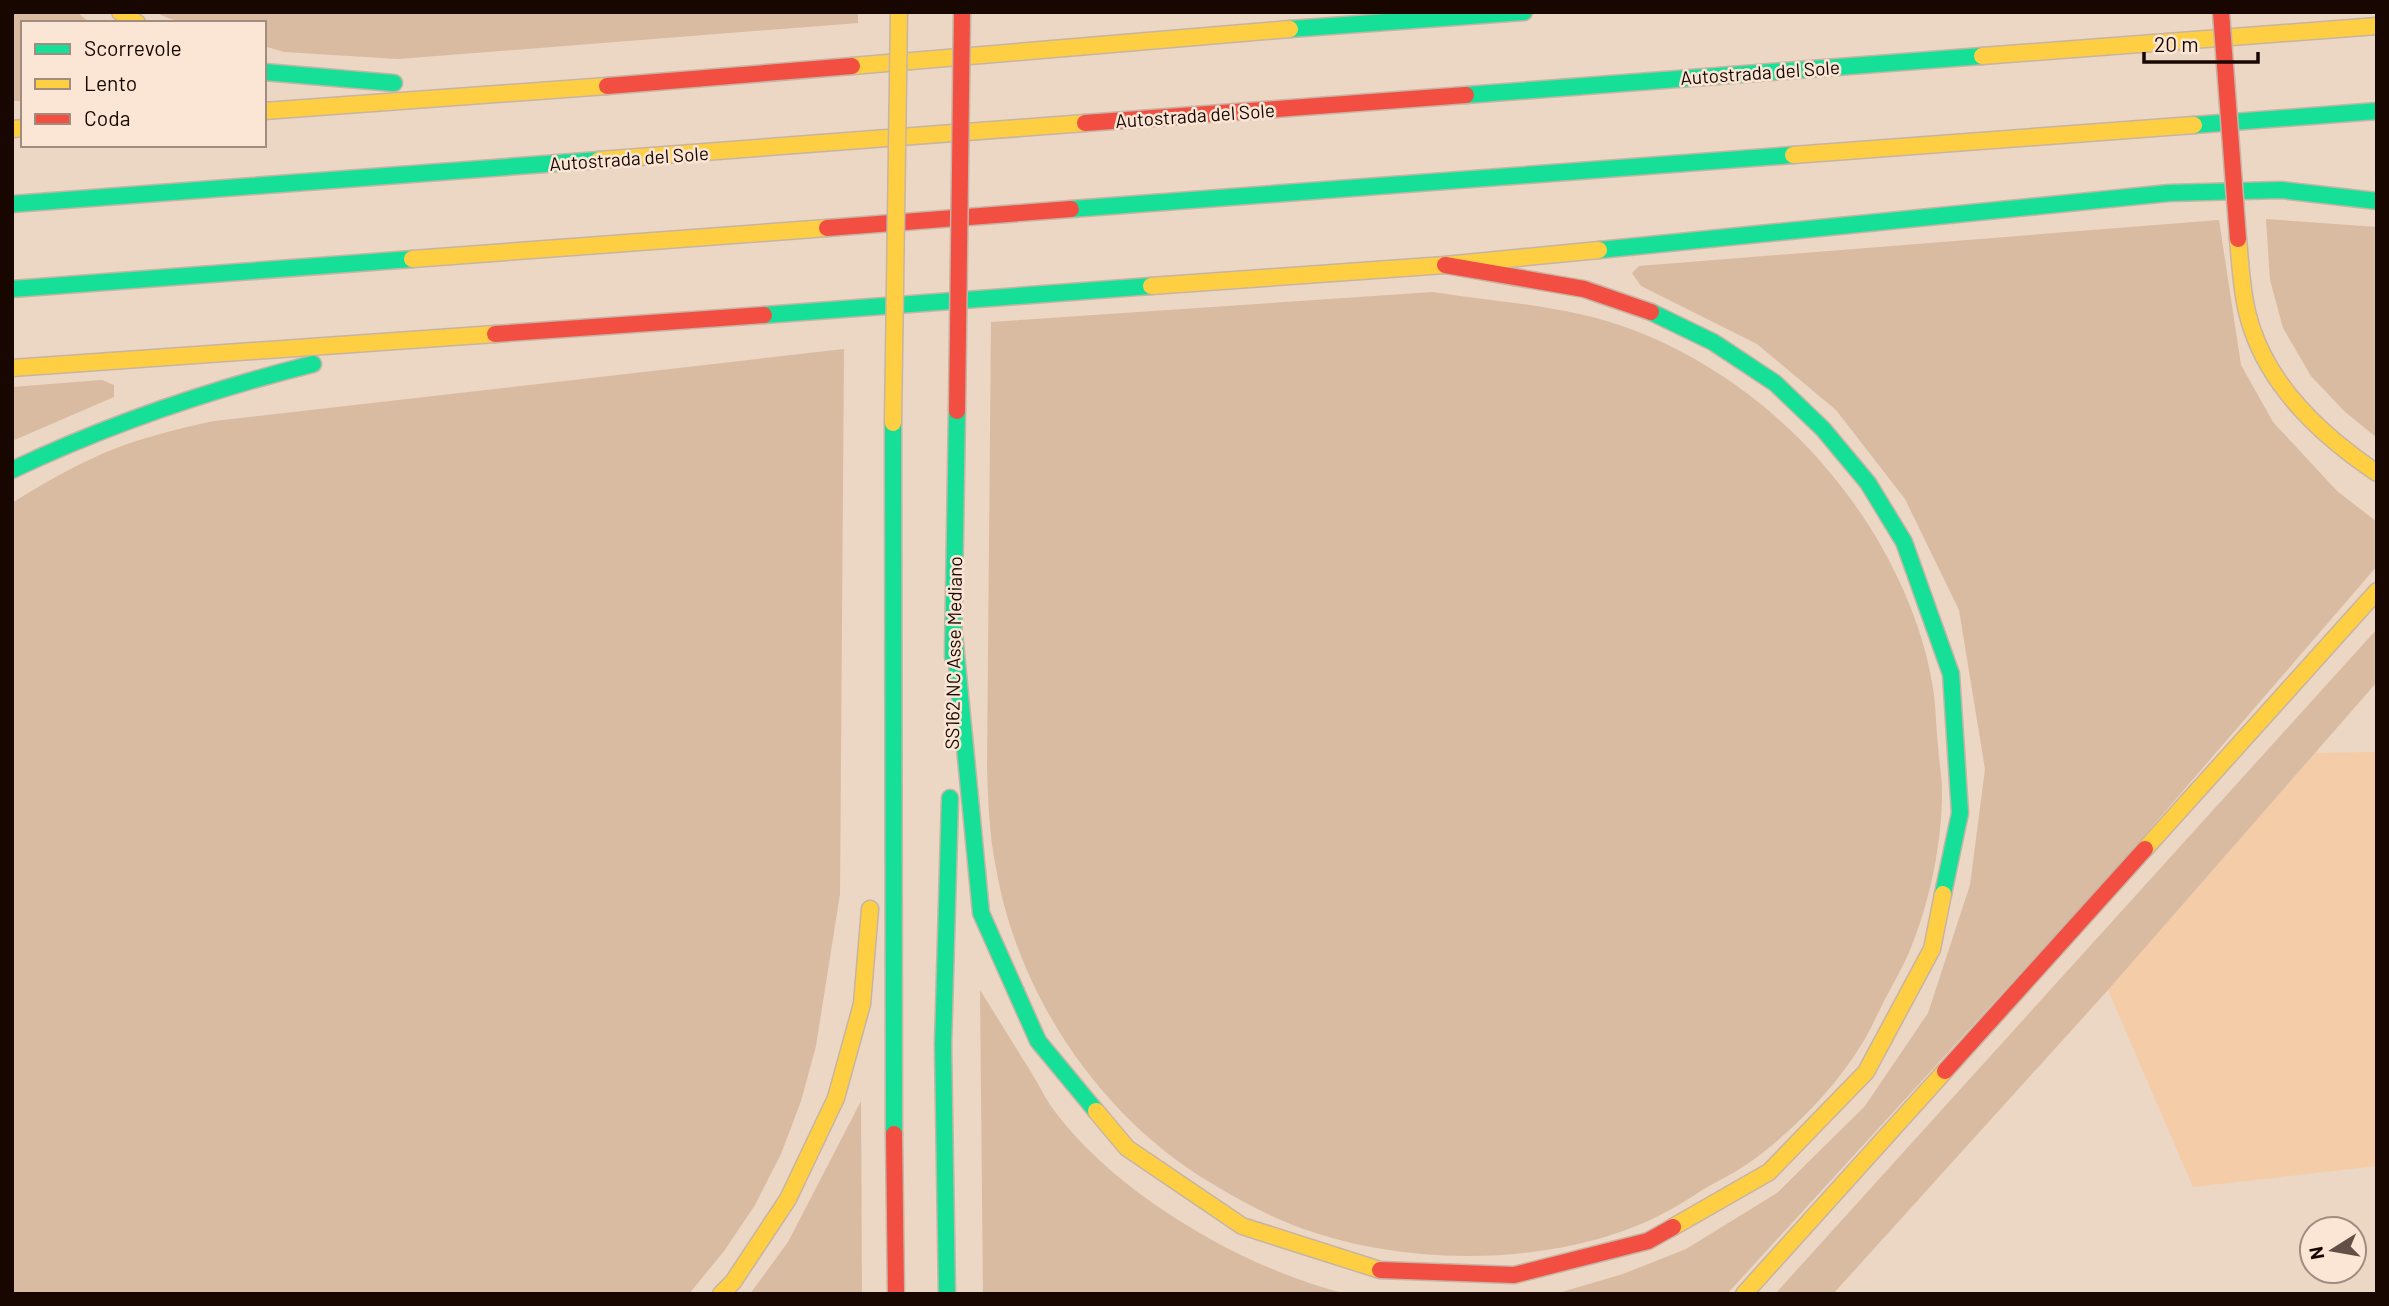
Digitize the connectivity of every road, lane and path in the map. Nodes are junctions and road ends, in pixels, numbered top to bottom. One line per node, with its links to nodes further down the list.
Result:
1 (899, 12): 21 (main road, bridge)
2 (962, 12): 22 (main road, SS162 NC Asse Mediano, bridge)
3 (1444, 12): 6 (main road)
4 (1524, 12): 6 (main road)
5 (2221, 12): 19 (main road, bridge)
6 (1417, 19): 9 (main road)
7 (2377, 26): 13 (main road, Autostrada del Sole)
8 (266, 72): 9 (main road)
9 (508, 94): 10 (main road)
10 (266, 111)
11 (2377, 111): 15 (main road)
12 (2377, 201): 14 (main road)
13 (12, 204)
14 (1445, 265): 16 (main road); 22 (main road)
15 (12, 289)
16 (418, 340): 17 (main road); 18 (main road)
17 (12, 368)
18 (12, 470)
19 (2377, 472)
20 (2377, 591): 28 (main road)
21 (894, 632): 23 (main road); 26 (main road)
22 (954, 633): 27 (main road, SS162 NC Asse Mediano)
23 (877, 825)
24 (871, 894): 25 (main road)
25 (721, 1294)
26 (896, 1294)
27 (947, 1294)
28 (1744, 1294)

